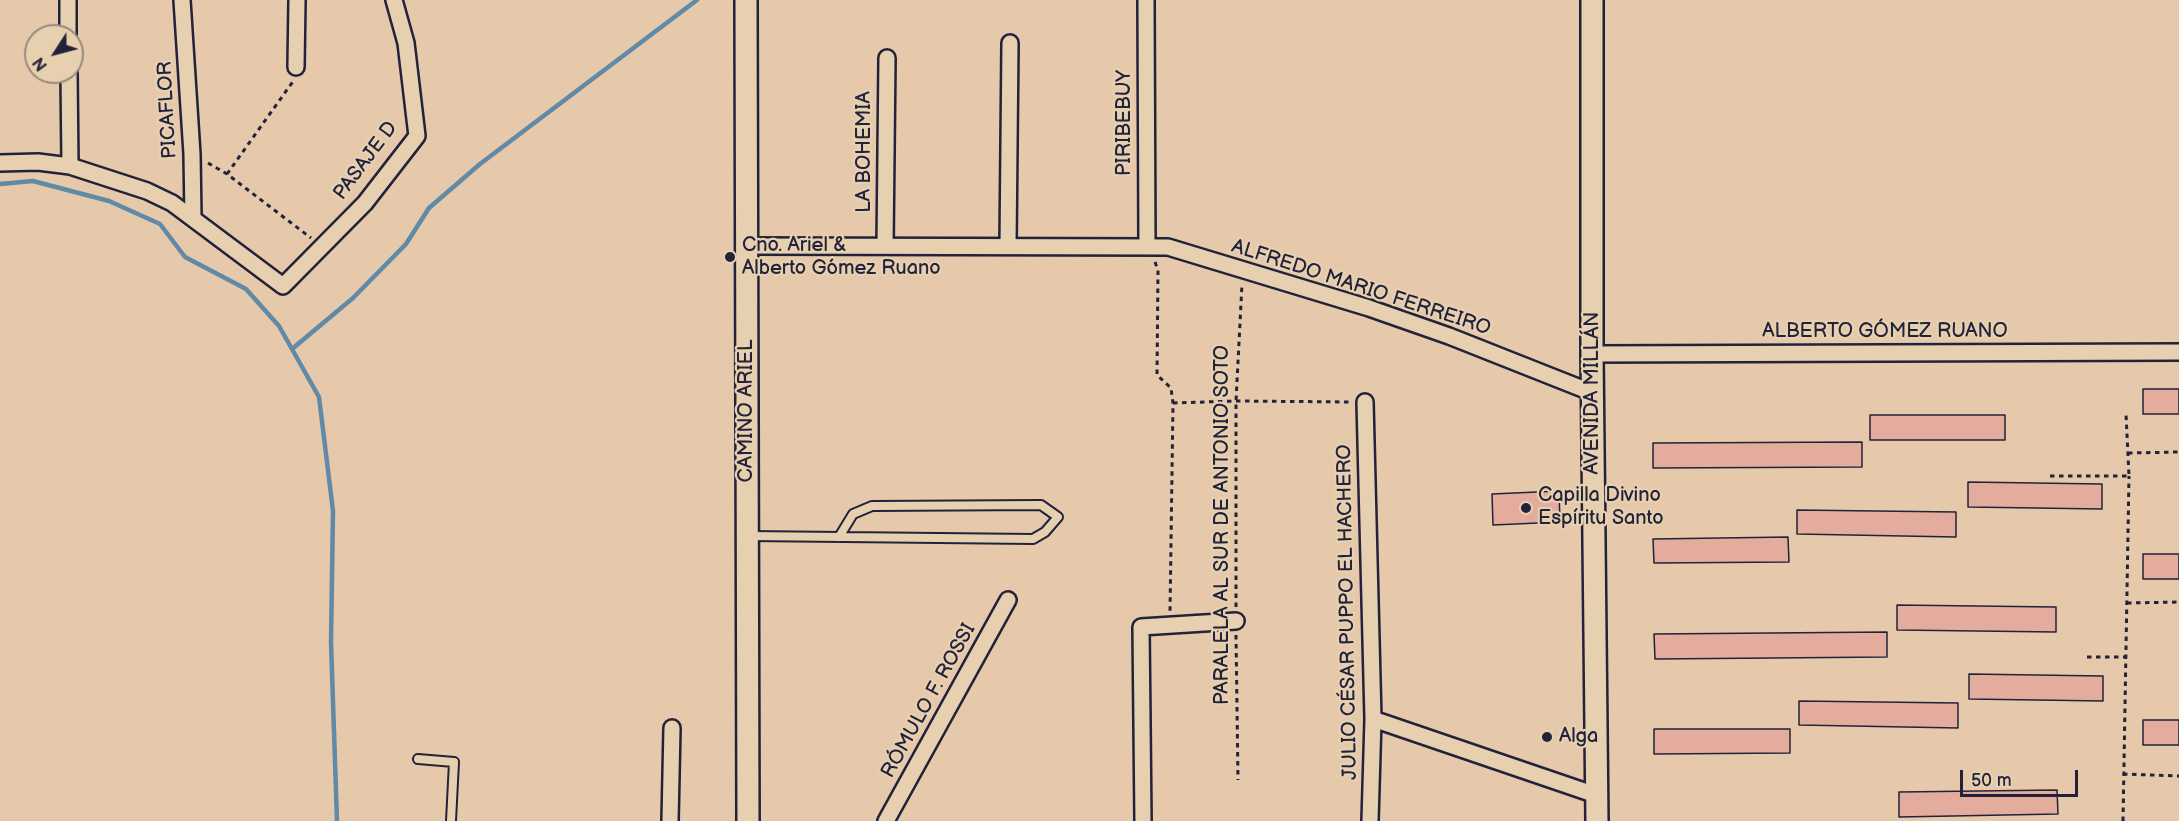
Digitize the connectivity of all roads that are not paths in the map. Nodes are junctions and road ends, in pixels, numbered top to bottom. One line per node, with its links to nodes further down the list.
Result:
1 (68, 0): 8 (street)
2 (182, 0): 15 (street, PICAFLOR)
3 (297, 0): 11 (street)
4 (394, 0): 15 (street, PASAJE D)
5 (746, 0): 16 (street, CAMINO ARIEL)
6 (1146, 0): 19 (street, PIRIBEBUY)
7 (1592, 0): 21 (street, AVENIDA MILLÁN)
8 (68, 24)
9 (1010, 43): 18 (street)
10 (887, 58): 17 (street, LA BOHEMIA)
11 (296, 67)
12 (69, 84): 14 (street)
13 (0, 163): 14 (street)
14 (70, 166): 15 (street)
15 (193, 218)
16 (746, 246): 17 (street); 24 (street, CAMINO ARIEL)
17 (885, 246): 18 (street)
18 (1008, 246): 19 (street)
19 (1147, 246): 22 (street, ALFREDO MARIO FERREIRO)
20 (2179, 352): 21 (street, ALBERTO GÓMEZ RUANO)
21 (1592, 354): 22 (street, AVENIDA MILLÁN)
22 (1593, 393): 31 (street, AVENIDA MILLÁN)
23 (1365, 402): 28 (street, JULIO CÉSAR PUPPO EL HACHERO)
24 (747, 536): 25 (lane); 34 (street, CAMINO ARIEL)
25 (839, 537): 25 (lane)
26 (1008, 600): 35 (street, RÓMULO F. ROSSI)
27 (1236, 621): 36 (street)
28 (1373, 719): 31 (street); 37 (street, JULIO CÉSAR PUPPO EL HACHERO)
29 (672, 728): 33 (street)
30 (417, 759): 32 (lane)
31 (1596, 795): 38 (street, AVENIDA MILLÁN)
32 (451, 821)
33 (670, 821)
34 (748, 821)
35 (886, 821)
36 (1143, 821)
37 (1370, 821)
38 (1597, 821)

